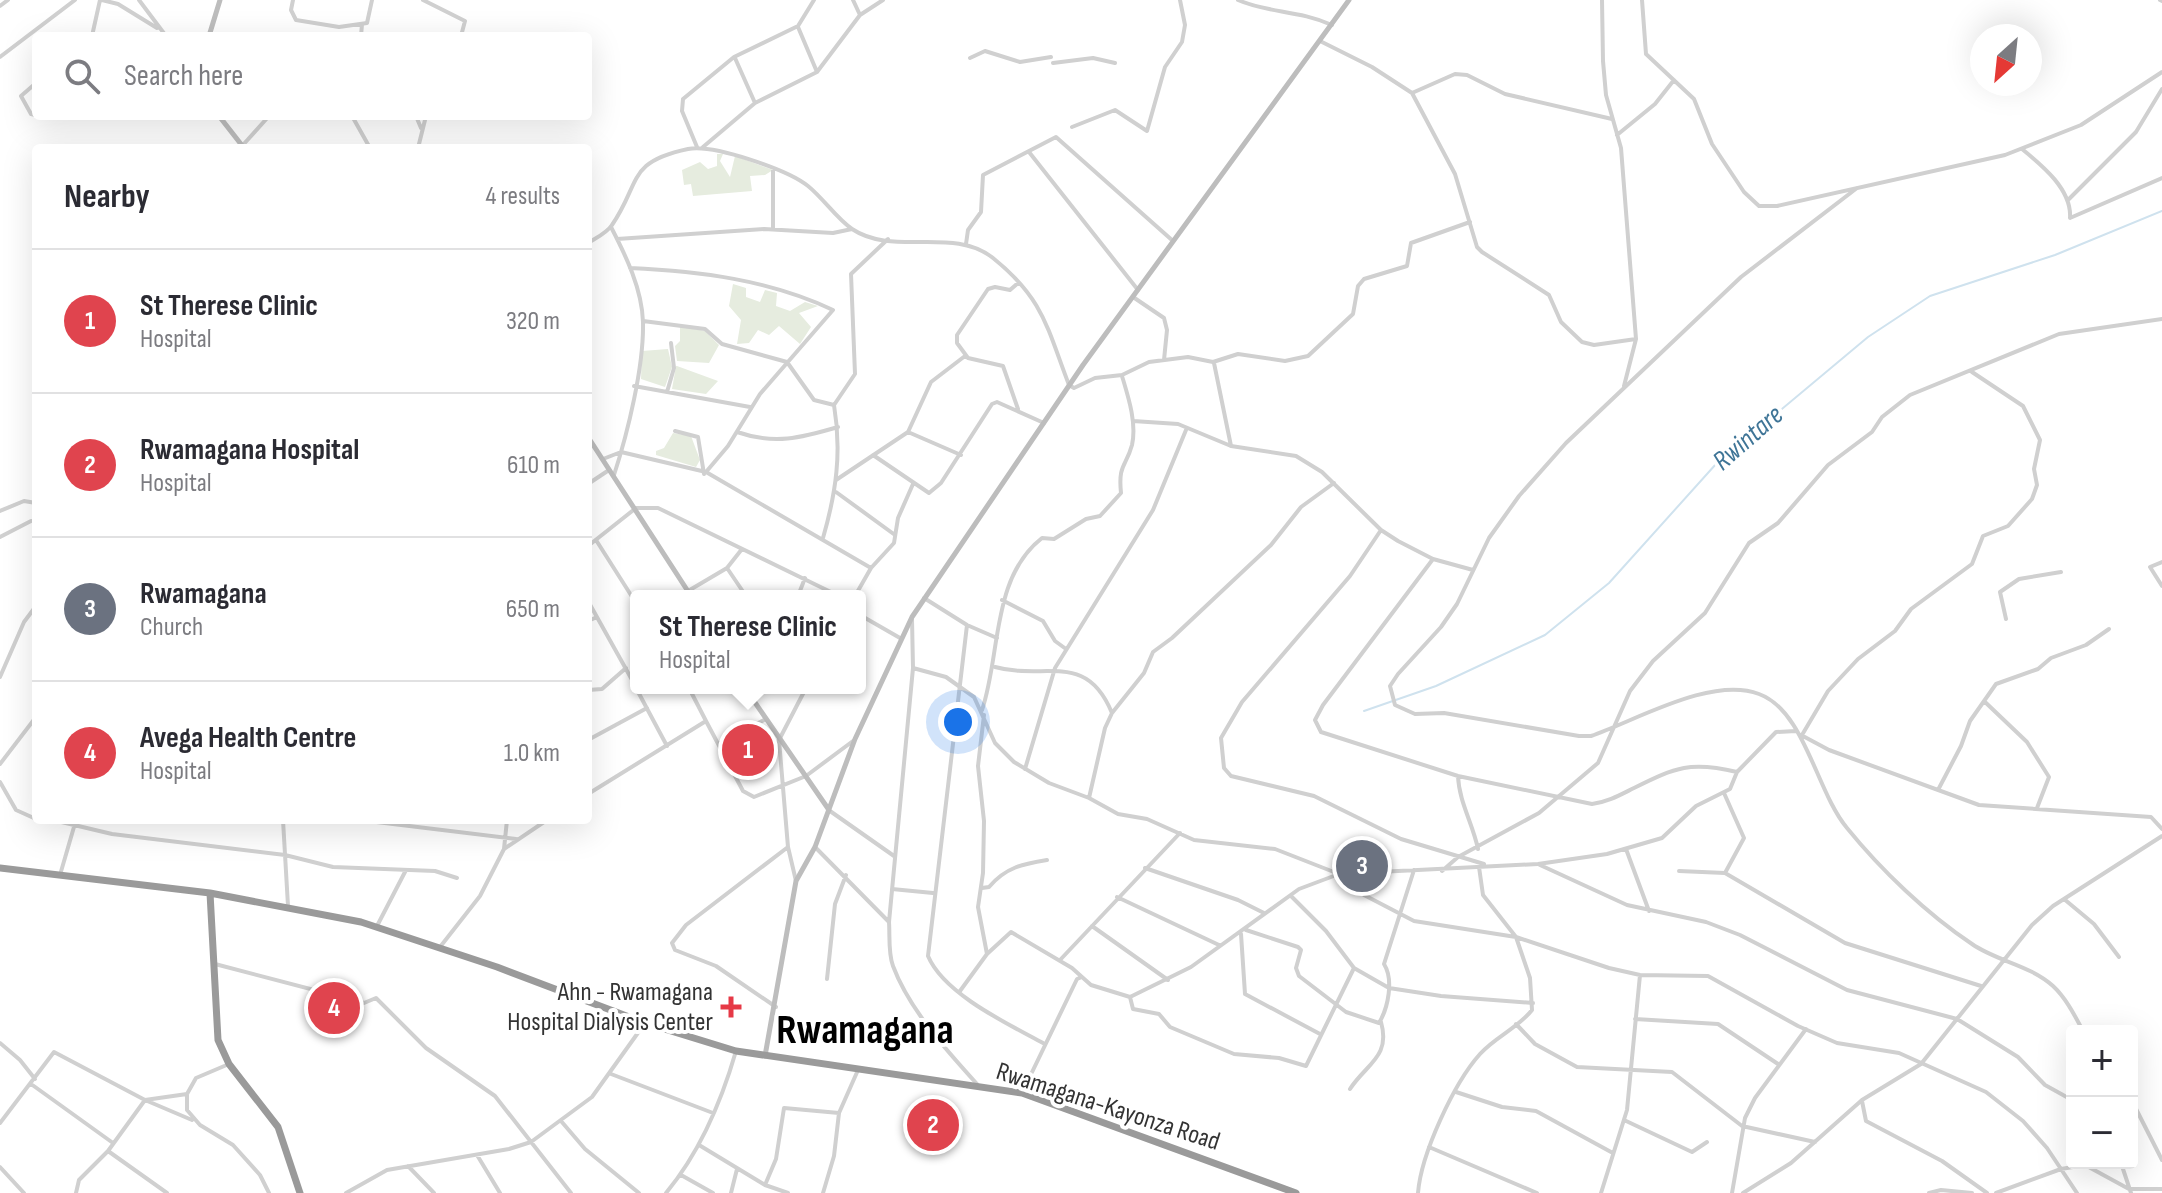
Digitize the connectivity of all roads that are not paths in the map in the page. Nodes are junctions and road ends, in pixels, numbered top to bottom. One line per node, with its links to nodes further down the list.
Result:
1 (8, 0): 17 (street)
2 (75, 0): 23 (street)
3 (101, 0): 22 (street); 24 (street)
4 (139, 0): 22 (street)
5 (220, 0): 26 (main road)
6 (293, 0): 19 (street)
7 (372, 0): 19 (street)
8 (423, 0): 28 (street)
9 (814, 0): 21 (street)
10 (853, 0): 18 (street)
11 (883, 0): 18 (street)
12 (1180, 0): 49 (street)
13 (1238, 0): 20 (street)
14 (1349, 0): 20 (main road)
15 (1602, 0): 43 (street)
16 (1642, 0): 37 (street)
17 (0, 6)
18 (860, 15): 35 (street)
19 (362, 24): 27 (street)
20 (1332, 25): 30 (main road)
21 (798, 26): 32 (street); 35 (street)
22 (157, 28): 25 (street)
23 (33, 32)
24 (93, 32)
25 (161, 32)
26 (210, 32)
27 (361, 32)
28 (462, 32)
29 (32, 33): 31 (street)
30 (1320, 41): 40 (street); 70 (main road)
31 (0, 57)
32 (734, 57): 41 (street); 56 (street)
33 (970, 58): 34 (street)
34 (1115, 63)
35 (817, 72): 41 (street)
36 (2162, 72): 57 (street)
37 (1674, 80): 51 (street); 61 (street)
38 (32, 86): 42 (street)
39 (2162, 89): 62 (street)
40 (1412, 93): 43 (street); 63 (street)
41 (755, 103): 56 (street)
42 (32, 114)
43 (1612, 119): 51 (street)
44 (222, 120): 52 (main road)
45 (266, 120): 53 (street)
46 (354, 120): 54 (street)
47 (418, 120): 50 (street)
48 (424, 120): 50 (street)
49 (1072, 127)
50 (421, 128): 55 (street)
51 (1617, 135): 79 (street)
52 (241, 144)
53 (246, 144)
54 (368, 144)
55 (419, 144)
56 (700, 147): 59 (street); 64 (street)
57 (2022, 149): 61 (street); 62 (street)
58 (1029, 152): 70 (street); 71 (street); 74 (street)
59 (773, 170): 65 (street); 66 (street)
60 (2162, 178): 62 (street)
61 (1857, 188): 89 (street)
62 (2069, 199)
63 (1470, 222): 79 (street); 84 (street)
64 (611, 227): 67 (street); 69 (street)
65 (773, 229): 66 (street); 67 (street)
66 (852, 229): 68 (street)
67 (617, 239): 72 (street)
68 (888, 239): 71 (street); 92 (street)
69 (592, 240)
70 (1173, 241): 74 (main road)
71 (966, 245): 73 (street)
72 (630, 268): 77 (street); 83 (street)
73 (1018, 283): 81 (street); 87 (street)
74 (1138, 290): 75 (main road)
75 (1133, 297): 78 (main road); 82 (street)
76 (2162, 319): 85 (street)
77 (643, 321): 83 (street); 88 (street)
78 (1109, 330): 87 (main road); 91 (street)
79 (1636, 339): 89 (street)
80 (671, 343): 90 (street)
81 (965, 356): 94 (street); 101 (street)
82 (1164, 360): 84 (street); 86 (street)
83 (787, 362): 92 (street); 93 (street)
84 (1213, 362): 103 (street)
85 (1972, 372): 175 (street); 176 (street)
86 (1122, 375): 87 (street); 95 (street)
87 (1069, 385): 91 (main road)
88 (634, 386): 90 (street); 104 (street)
89 (1623, 389): 131 (street)
90 (667, 392): 93 (street)
91 (1058, 403): 96 (main road); 124 (street)
92 (834, 405): 97 (street)
93 (750, 407): 100 (street)
94 (1018, 409): 96 (street); 106 (street)
95 (1133, 421): 98 (street); 143 (street)
96 (1044, 423): 124 (main road)
97 (838, 427): 100 (street); 110 (street)
98 (1186, 429): 103 (street); 155 (street)
99 (675, 431): 109 (street)
100 (737, 432): 109 (street)
101 (908, 432): 105 (street); 106 (street)
102 (592, 443): 107 (main road)
103 (1231, 446): 112 (street)
104 (621, 452): 107 (street); 108 (street); 109 (street)
105 (873, 455): 110 (street); 113 (street)
106 (961, 455): 113 (street)
107 (603, 459): 108 (main road)
108 (612, 472): 111 (street); 116 (main road)
109 (705, 473): 122 (street)
110 (836, 480): 114 (street)
111 (592, 482)
112 (1334, 483): 119 (street); 171 (street)
113 (913, 484): 120 (street)
114 (836, 492): 120 (street); 122 (street)
115 (32, 502): 117 (street)
116 (636, 508): 123 (street); 126 (street); 135 (main road)
117 (0, 511)
118 (31, 521): 121 (street)
119 (1381, 530): 127 (street); 218 (street)
120 (895, 535): 130 (street)
121 (0, 537)
122 (823, 538): 130 (street)
123 (596, 540): 125 (street); 141 (street)
124 (963, 542): 142 (main road)
125 (592, 543)
126 (742, 549): 129 (street); 133 (street)
127 (1433, 559): 131 (street); 186 (street)
128 (2162, 562): 134 (street)
129 (727, 568): 136 (street); 137 (street)
130 (871, 568): 140 (street)
131 (1473, 570): 175 (street)
132 (2061, 572): 150 (street)
133 (805, 578): 138 (street); 139 (street)
134 (2162, 586)
135 (687, 590)
136 (695, 590)
137 (742, 590)
138 (800, 590)
139 (828, 590)
140 (858, 590)
141 (630, 594)
142 (924, 598): 147 (main road); 151 (street)
143 (1002, 600): 154 (street); 155 (street)
144 (592, 608): 146 (street)
145 (32, 611): 161 (street)
146 (597, 617): 149 (street); 157 (street)
147 (912, 617): 153 (main road); 158 (street)
148 (866, 618): 153 (street)
149 (592, 619)
150 (2006, 619)
151 (967, 625): 154 (street); 162 (street)
152 (2109, 629): 168 (street)
153 (900, 638): 178 (main road)
154 (997, 638): 156 (street)
155 (1066, 649): 159 (street)
156 (995, 667): 159 (street); 170 (street)
157 (626, 668): 160 (street); 163 (street)
158 (913, 668): 162 (street); 217 (street)
159 (1055, 668): 171 (street); 183 (street)
160 (630, 676)
161 (0, 677)
162 (960, 685): 170 (street); 238 (street)
163 (592, 690)
164 (639, 694): 169 (street)
165 (692, 694): 173 (street)
166 (749, 694): 172 (main road)
167 (803, 694): 179 (street)
168 (1984, 701): 189 (street); 196 (street)
169 (647, 708): 177 (street); 181 (street)
170 (983, 712): 183 (street); 235 (street)
171 (1112, 713): 192 (street)
172 (764, 720): 179 (main road); 180 (street)
173 (706, 721): 180 (street); 181 (street)
174 (32, 722): 182 (street)
175 (1613, 728): 176 (street); 193 (street)
176 (1799, 734): 184 (street); 189 (street); 255 (street)
177 (592, 738)
178 (855, 739): 185 (street); 197 (main road)
179 (779, 740): 185 (main road); 188 (street)
180 (719, 743): 188 (street)
181 (667, 746): 190 (street)
182 (0, 764)
183 (1025, 769): 192 (street)
184 (1737, 772): 191 (street); 193 (street)
185 (806, 776): 188 (street); 197 (main road)
186 (1458, 776): 193 (street); 214 (street)
187 (0, 782): 194 (street)
188 (783, 787): 211 (street)
189 (1938, 790): 196 (street)
190 (592, 792)
191 (1724, 793): 215 (street); 229 (street)
192 (1089, 798): 207 (street)
193 (1556, 798): 214 (street)
194 (7, 799): 195 (street); 198 (street)
195 (0, 800)
196 (2037, 808): 199 (street)
197 (830, 811): 212 (main road); 217 (street)
198 (32, 818)
199 (2159, 818): 206 (street)
200 (74, 824): 232 (street)
201 (81, 824): 216 (street)
202 (283, 824): 216 (street)
203 (398, 824): 208 (street)
204 (506, 824): 208 (street)
205 (540, 824): 210 (street)
206 (2162, 829)
207 (1180, 833): 224 (street); 230 (street)
208 (503, 835): 210 (street); 213 (street)
209 (2162, 836): 255 (street)
210 (516, 839): 213 (street)
211 (788, 847): 234 (street); 269 (street)
212 (815, 847): 231 (street); 234 (main road)
213 (504, 849): 252 (street)
214 (1478, 849): 218 (street)
215 (1626, 849): 220 (street); 243 (street)
216 (285, 855): 225 (street); 242 (street)
217 (894, 856): 236 (street)
218 (1458, 857): 221 (street); 227 (street)
219 (1047, 860): 235 (street)
220 (1538, 864): 221 (street); 243 (street)
221 (1486, 865): 222 (street)
222 (1479, 867): 227 (street); 250 (street)
223 (0, 868): 232 (highway, Rwamagana-Kayonza Road)
224 (1145, 868): 240 (street); 244 (street)
225 (406, 870): 233 (street); 248 (street)
226 (1414, 870): 227 (street); 230 (street); 245 (street)
227 (1442, 871)
228 (1679, 871): 229 (street)
229 (1725, 873): 263 (street)
230 (1339, 874): 239 (street); 245 (street)
231 (846, 875): 246 (street); 261 (street)
232 (59, 876): 237 (highway, Rwamagana-Kayonza Road)
233 (457, 878)
234 (796, 881): 269 (main road)
235 (982, 888): 253 (street)
236 (892, 889): 238 (street); 246 (street)
237 (210, 893): 242 (highway, Rwamagana-Kayonza Road); 257 (highway)
238 (934, 894): 265 (street)
239 (1291, 896): 244 (street); 258 (street)
240 (1117, 897): 247 (street); 251 (street)
241 (2055, 903): 254 (street)
242 (288, 906): 248 (highway, Rwamagana-Kayonza Road)
243 (1649, 911): 271 (street)
244 (1264, 913): 249 (street)
245 (1401, 914): 250 (street); 264 (street)
246 (889, 922): 289 (street)
247 (1091, 925): 256 (street); 262 (street)
248 (377, 926): 252 (highway, Rwamagana-Kayonza Road)
249 (1243, 932): 251 (street); 268 (street); 277 (street)
250 (1516, 937): 259 (street); 267 (street)
251 (1219, 945): 262 (street)
252 (440, 947): 273 (highway, Rwamagana-Kayonza Road)
253 (987, 954): 256 (street); 265 (street)
254 (2119, 957)
255 (2002, 959): 263 (street); 275 (street)
256 (1060, 960): 260 (street)
257 (213, 963): 282 (highway); 305 (street)
258 (1354, 968): 264 (street); 268 (street)
259 (1640, 975): 270 (street); 276 (street)
260 (1082, 977): 266 (street); 279 (street)
261 (827, 979)
262 (1168, 980): 266 (street)
263 (1981, 986): 271 (street)
264 (1389, 988): 267 (street); 272 (street)
265 (959, 992): 279 (street)
266 (1130, 997): 277 (street)
267 (1533, 1003): 274 (street)
268 (1334, 1004): 272 (street); 277 (street)
269 (776, 1007): 281 (main road)
270 (1635, 1019): 283 (street); 286 (street)
271 (1957, 1019): 284 (street); 294 (street)
272 (1381, 1022): 290 (street)
273 (645, 1023): 280 (highway, Rwamagana-Kayonza Road); 287 (street)
274 (1516, 1024): 286 (street); 291 (street)
275 (2079, 1025)
276 (1806, 1029): 283 (street); 284 (street)
277 (1320, 1034)
278 (0, 1043): 288 (street)
279 (1043, 1043): 292 (street)
280 (736, 1051): 281 (highway, Rwamagana-Kayonza Road); 297 (street)
281 (765, 1057): 285 (highway, Rwamagana-Kayonza Road)
282 (229, 1064): 293 (street); 331 (highway)
283 (1778, 1064): 304 (street)
284 (1921, 1064): 296 (street); 318 (street)
285 (858, 1070): 289 (highway, Rwamagana-Kayonza Road); 298 (street)
286 (1630, 1072): 300 (street); 304 (street)
287 (610, 1074): 297 (street); 302 (street)
288 (33, 1081): 295 (street); 303 (street); 308 (street)
289 (977, 1084): 292 (highway, Rwamagana-Kayonza Road)
290 (1350, 1089)
291 (1456, 1092): 310 (street); 312 (street)
292 (1022, 1093): 341 (highway, Rwamagana-Kayonza Road)
293 (187, 1094): 295 (street); 301 (street)
294 (2067, 1097)
295 (145, 1100): 301 (street); 308 (street)
296 (1862, 1100): 307 (street); 349 (street)
297 (713, 1113): 309 (street)
298 (839, 1113): 323 (street); 326 (street)
299 (2138, 1113): 314 (street)
300 (1624, 1120): 306 (street); 312 (street)
301 (196, 1121): 330 (street)
302 (561, 1121): 305 (street); 336 (street)
303 (0, 1123)
304 (1742, 1126): 307 (street); 345 (street)
305 (531, 1142): 313 (street); 335 (street)
306 (1707, 1142)
307 (1815, 1142): 346 (street)
308 (113, 1143): 311 (street)
309 (699, 1145): 317 (street); 321 (street)
310 (1429, 1147): 342 (street); 343 (street)
311 (108, 1151): 328 (street); 329 (street)
312 (1611, 1152): 344 (street)
313 (477, 1155): 315 (street); 334 (street)
314 (2162, 1160)
315 (408, 1166): 332 (street); 333 (street)
316 (0, 1167): 327 (street)
317 (737, 1169): 320 (street); 322 (street)
318 (2061, 1169): 325 (street); 350 (street); 351 (street)
319 (2123, 1169): 325 (street)
320 (746, 1174): 322 (street); 323 (street)
321 (681, 1175): 337 (street); 338 (street)
322 (737, 1178): 339 (street)
323 (765, 1185): 340 (street)
324 (2162, 1189): 325 (street)
325 (2130, 1191)
326 (825, 1192)
327 (24, 1193)
328 (76, 1193)
329 (167, 1193)
330 (269, 1193)
331 (300, 1193)
332 (346, 1193)
333 (434, 1193)
334 (500, 1193)
335 (571, 1193)
336 (639, 1193)
337 (666, 1193)
338 (713, 1193)
339 (731, 1193)
340 (788, 1193)
341 (1296, 1193)
342 (1418, 1193)
343 (1537, 1193)
344 (1601, 1193)
345 (1732, 1193)
346 (1743, 1193)
347 (1929, 1193): 348 (street)
348 (1972, 1193)
349 (1987, 1193)
350 (1996, 1193)
351 (2077, 1193)

